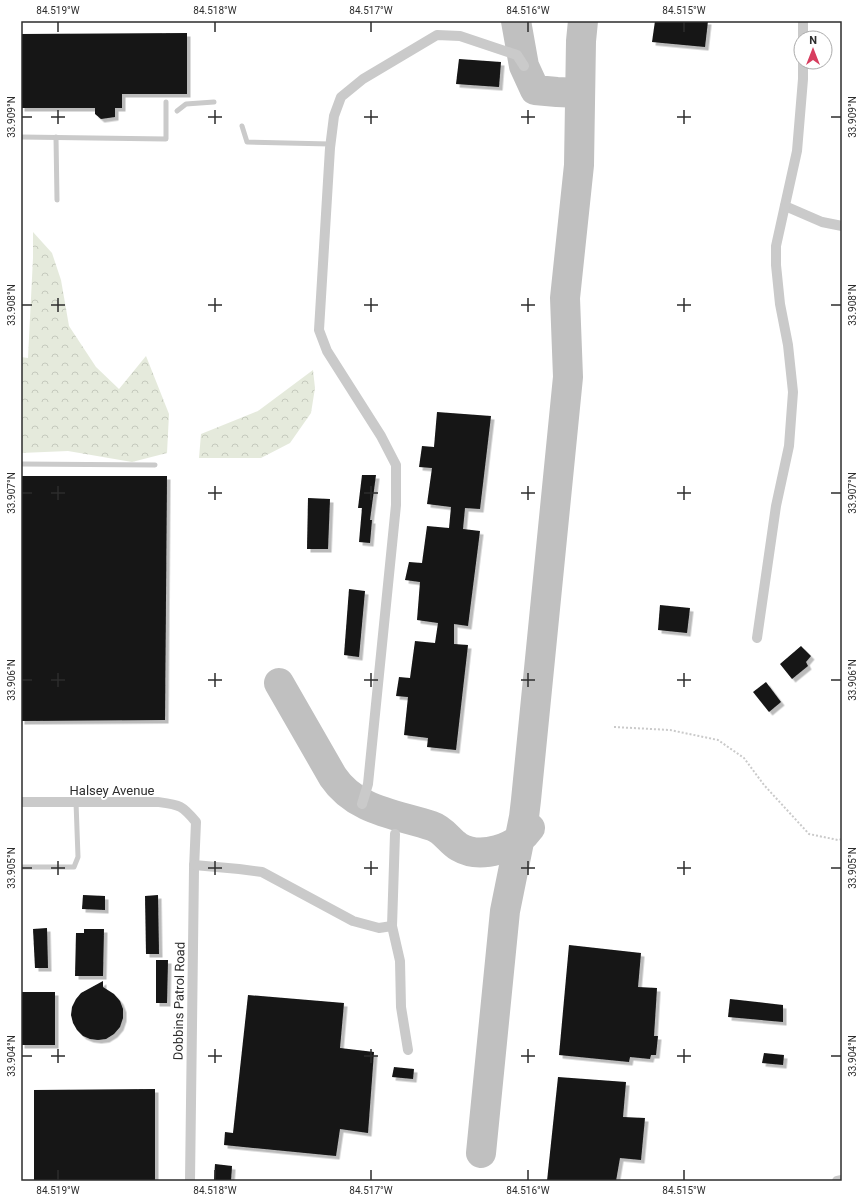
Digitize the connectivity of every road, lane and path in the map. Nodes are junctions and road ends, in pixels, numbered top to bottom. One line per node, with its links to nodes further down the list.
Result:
1 (524, 66): 9 (street)
2 (803, 70): 11 (street)
3 (166, 102): 8 (lane)
4 (214, 102): 5 (lane)
5 (177, 110)
6 (242, 126): 9 (lane)
7 (21, 137): 8 (lane)
8 (56, 137): 10 (lane)
9 (330, 144): 19 (street)
10 (57, 200)
11 (785, 206): 12 (street); 15 (street)
12 (842, 226)
13 (21, 464): 14 (lane)
14 (155, 465)
15 (758, 638)
16 (614, 727): 22 (path)
17 (21, 802): 18 (street, Halsey Avenue)
18 (76, 802): 20 (street, Halsey Avenue); 24 (lane)
19 (362, 804)
20 (196, 822): 23 (street, Dobbins Patrol Road)
21 (395, 834): 25 (street)
22 (842, 839)
23 (194, 865): 25 (street); 28 (street, Dobbins Patrol Road)
24 (21, 867)
25 (392, 926): 26 (street)
26 (408, 1050)
27 (842, 1180): 29 (street)
28 (190, 1181)
29 (837, 1181)

